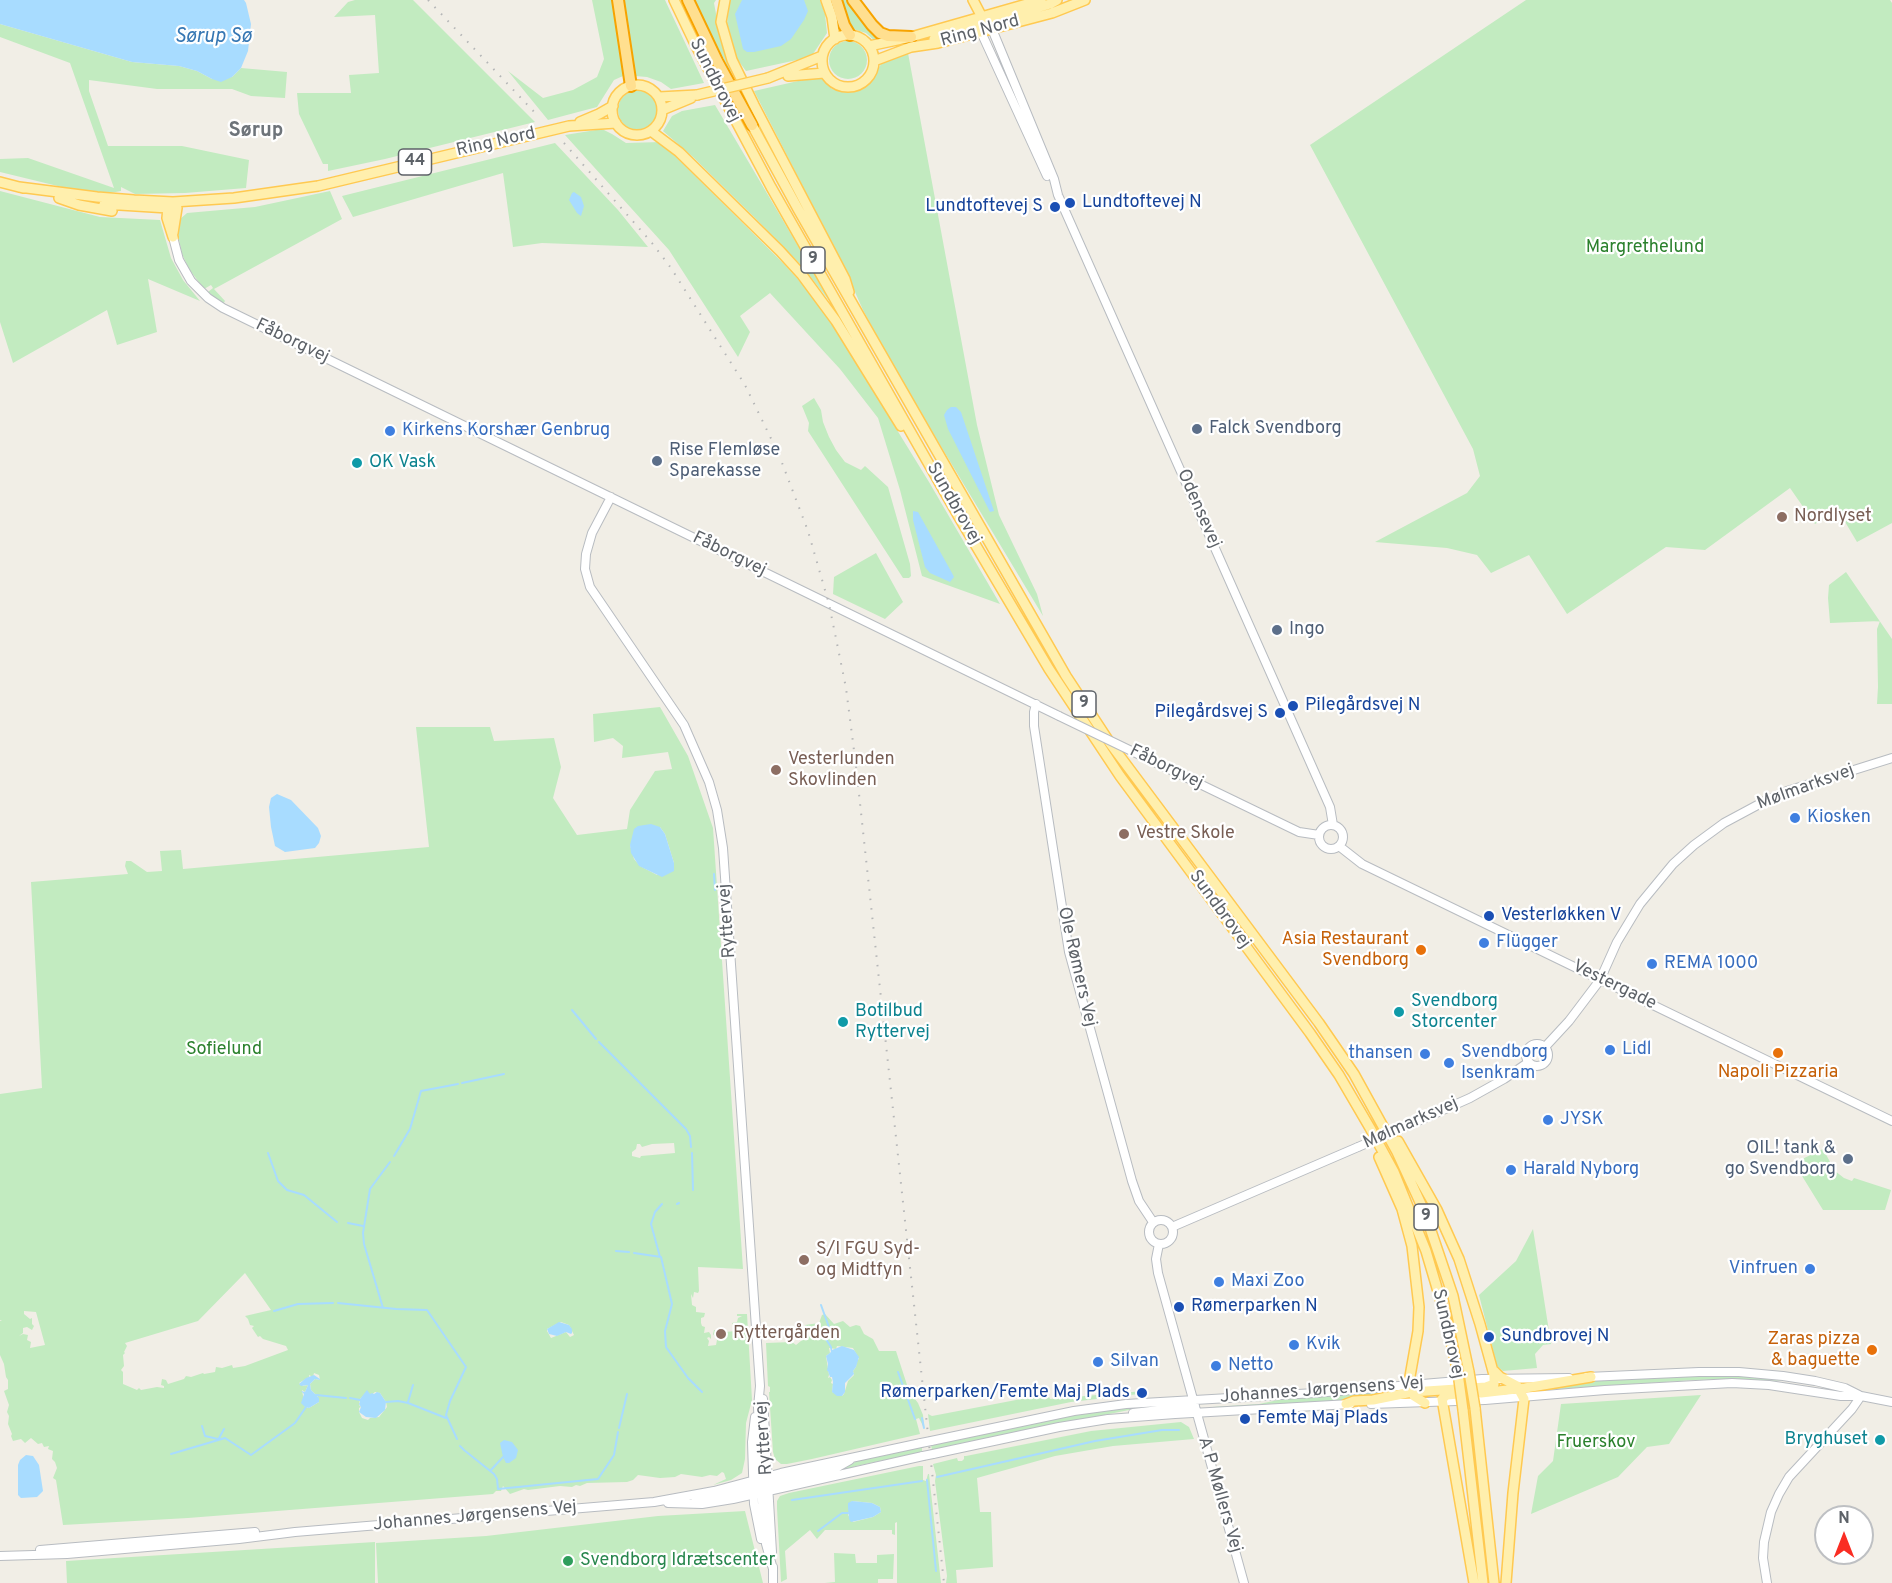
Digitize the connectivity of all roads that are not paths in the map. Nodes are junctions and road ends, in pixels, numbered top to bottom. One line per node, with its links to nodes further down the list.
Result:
1 (618, 0): 23 (highway)
2 (674, 0): 39 (main road, Sundbrovej / 9)
3 (688, 0): 29 (highway, 9)
4 (725, 0): 37 (main road)
5 (826, 0): 16 (main road)
6 (836, 0): 15 (highway)
7 (853, 0): 17 (highway)
8 (967, 0): 14 (main road, Odensevej)
9 (973, 0): 14 (main road)
10 (979, 0): 14 (main road, Odensevej)
11 (1041, 0): 14 (main road, Ring Nord)
12 (1057, 0): 14 (main road)
13 (1085, 0): 14 (main road, Ring Nord)
14 (984, 24): 17 (main road, Ring Nord); 17 (main road, Ring Nord); 34 (street, Odensevej); 34 (street, Odensevej)
15 (850, 35): 16 (main road); 18 (main road)
16 (835, 39): 19 (main road)
17 (911, 42): 18 (main road, Ring Nord); 20 (main road, Ring Nord)
18 (869, 46): 20 (main road)
19 (822, 56): 21 (main road); 22 (main road)
20 (874, 61): 21 (main road)
21 (824, 73): 22 (main road)
22 (768, 78): 24 (main road, bridge)
23 (631, 86): 25 (main road); 26 (main road, 44)
24 (697, 95): 25 (main road); 27 (main road)
25 (659, 97): 27 (main road)
26 (613, 106): 28 (main road); 30 (main road, Ring Nord / 44)
27 (662, 110): 31 (main road)
28 (616, 123): 30 (main road, Ring Nord / 44); 31 (main road, 44)
29 (752, 125): 37 (main road, Sundbrovej / 9)
30 (569, 126): 35 (main road, Ring Nord / 44)
31 (651, 130): 39 (main road)
32 (0, 182): 33 (main road, 44)
33 (20, 187): 35 (main road, 44); 35 (main road, 44)
34 (1058, 195): 42 (street, Odensevej)
35 (171, 209): 36 (main road); 36 (main road)
36 (173, 237): 38 (street, Fåborgvej)
37 (854, 308): 48 (main road, Sundbrovej / 9)
38 (611, 497): 40 (street, Fåborgvej); 58 (street, Ryttervej)
39 (959, 517): 49 (main road, Sundbrovej / 9)
40 (1036, 704): 43 (street, Fåborgvej, bridge); 51 (street, Ole Rømers Vej)
41 (1892, 758): 45 (street, Mølmarksvej)
42 (1333, 825): 43 (street); 44 (street)
43 (1318, 835): 44 (street)
44 (1339, 846): 45 (street, Vestergade)
45 (1600, 980): 46 (street, Mølmarksvej); 50 (street, Vestergade)
46 (1545, 1047): 47 (street); 47 (street)
47 (1529, 1062): 52 (street, Mølmarksvej, bridge)
48 (1354, 1074): 54 (main road); 74 (main road, Sundbrovej / 9, bridge)
49 (1353, 1100): 59 (main road); 73 (main road, Sundbrovej / 9, bridge)
50 (1892, 1121)
51 (1153, 1222): 52 (street); 53 (street)
52 (1172, 1227): 53 (street)
53 (1159, 1244): 66 (street)
54 (1492, 1367): 56 (main road); 57 (main road)
55 (1590, 1377): 57 (street); 60 (main road); 61 (street)
56 (1494, 1379): 57 (street); 59 (main road)
57 (1505, 1379): 60 (main road)
58 (760, 1386): 67 (street, Ryttervej); 67 (street, Ryttervej)
59 (1411, 1389): 62 (main road); 65 (main road); 66 (street, Johannes Jørgensens Vej)
60 (1522, 1393): 61 (street); 63 (main road); 75 (main road)
61 (1861, 1396): 64 (street); 76 (street)
62 (1425, 1402): 63 (street, Johannes Jørgensens Vej); 65 (street, Johannes Jørgensens Vej)
63 (1443, 1402): 72 (main road)
64 (1892, 1402)
65 (1346, 1404): 66 (street, Johannes Jørgensens Vej)
66 (1195, 1406): 67 (street, Johannes Jørgensens Vej, bridge); 67 (street, Johannes Jørgensens Vej, bridge); 71 (street, A P Møllers Vej)
67 (761, 1486): 68 (street, Johannes Jørgensens Vej); 68 (street, Johannes Jørgensens Vej); 70 (street, Ryttervej); 70 (street, Ryttervej)
68 (654, 1502): 69 (street, Johannes Jørgensens Vej)
69 (295, 1532): 69 (street, Johannes Jørgensens Vej)
70 (773, 1583)
71 (1244, 1583)
72 (1474, 1583)
73 (1483, 1583)
74 (1494, 1583)
75 (1506, 1583)
76 (1767, 1583)

